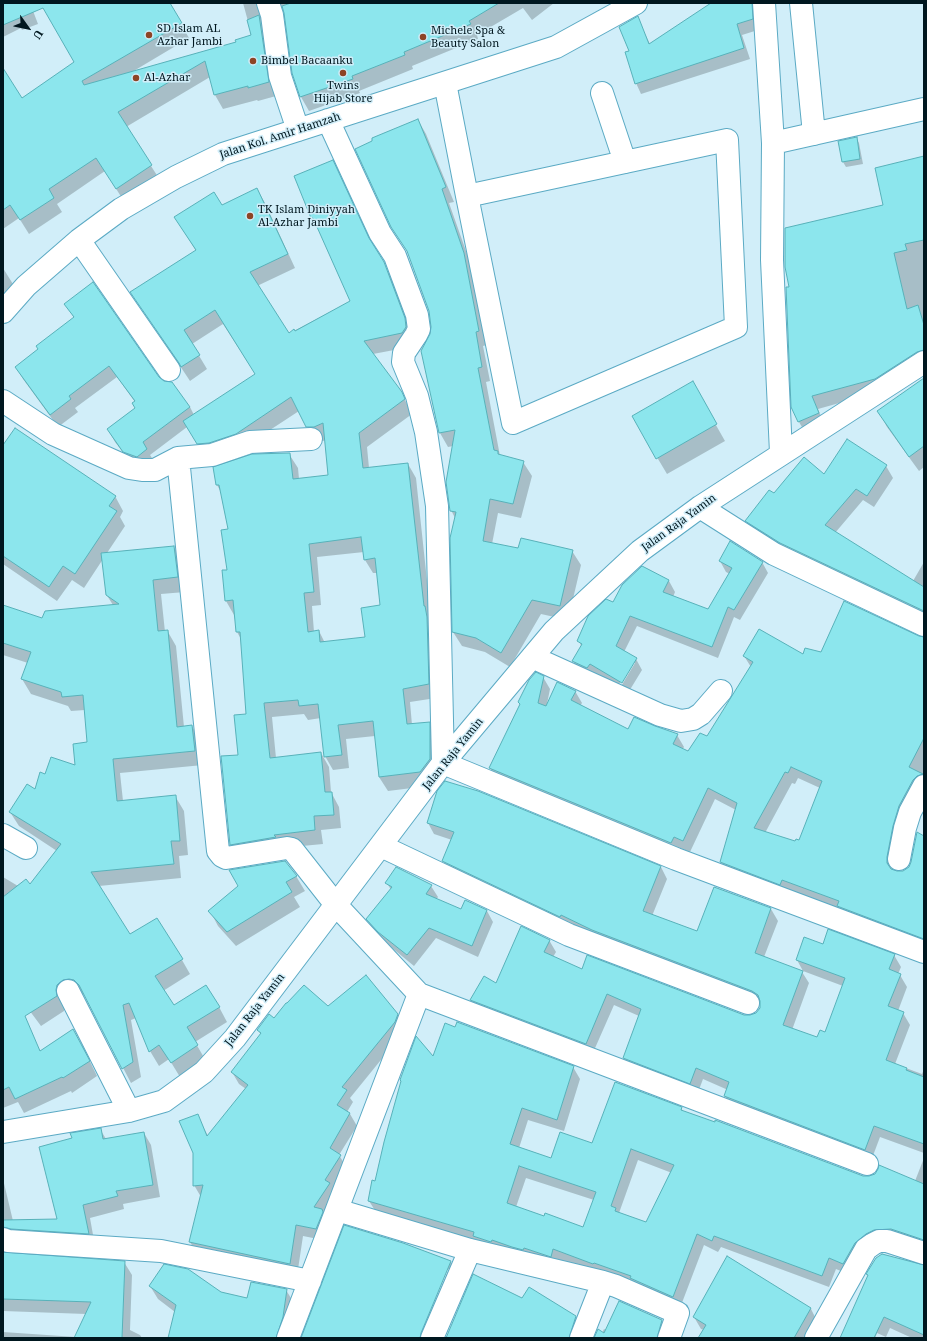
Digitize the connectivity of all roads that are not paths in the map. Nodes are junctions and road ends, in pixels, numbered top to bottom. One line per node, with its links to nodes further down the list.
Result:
1 (268, 3): 9 (street)
2 (636, 3): 5 (street, Jalan Kol. Amir Hamzah)
3 (800, 3): 10 (street)
4 (769, 4): 11 (street)
5 (445, 83): 8 (street, Jalan Kol. Amir Hamzah); 13 (street)
6 (602, 93): 12 (street)
7 (924, 109): 10 (street)
8 (328, 120): 9 (street, Jalan Kol. Amir Hamzah); 26 (street)
9 (298, 130): 14 (street, Jalan Kol. Amir Hamzah)
10 (814, 134): 11 (street)
11 (773, 143): 20 (street)
12 (625, 162): 13 (street); 13 (street)
13 (468, 196)
14 (79, 240): 15 (street, Jalan Kol. Amir Hamzah); 17 (street)
15 (3, 312)
16 (924, 362): 20 (street, Jalan Raja Yamin)
17 (169, 370)
18 (3, 401): 21 (street)
19 (311, 439): 21 (street)
20 (781, 453): 22 (street, Jalan Raja Yamin)
21 (178, 458): 32 (street)
22 (700, 507): 23 (street); 24 (street, Jalan Raja Yamin)
23 (924, 625)
24 (532, 657): 25 (street); 26 (street, Jalan Raja Yamin)
25 (721, 691)
26 (443, 763): 29 (street, Jalan Raja Yamin); 33 (street)
27 (924, 786): 31 (street)
28 (3, 835): 30 (street)
29 (381, 846): 32 (street, Jalan Raja Yamin); 36 (street)
30 (26, 848)
31 (899, 860)
32 (336, 905): 35 (street); 37 (street, Jalan Raja Yamin)
33 (924, 952)
34 (68, 991): 37 (street)
35 (418, 994): 39 (street); 40 (street)
36 (748, 1003)
37 (129, 1111): 38 (street, Jalan Raja Yamin)
38 (3, 1132)
39 (867, 1164)
40 (337, 1210): 42 (street); 44 (street)
41 (3, 1239): 44 (street)
42 (470, 1250): 45 (street); 47 (street)
43 (924, 1253): 50 (street)
44 (310, 1281): 46 (street)
45 (603, 1282): 48 (street); 49 (street)
46 (288, 1338)
47 (432, 1338)
48 (581, 1338)
49 (669, 1338)
50 (816, 1338)

